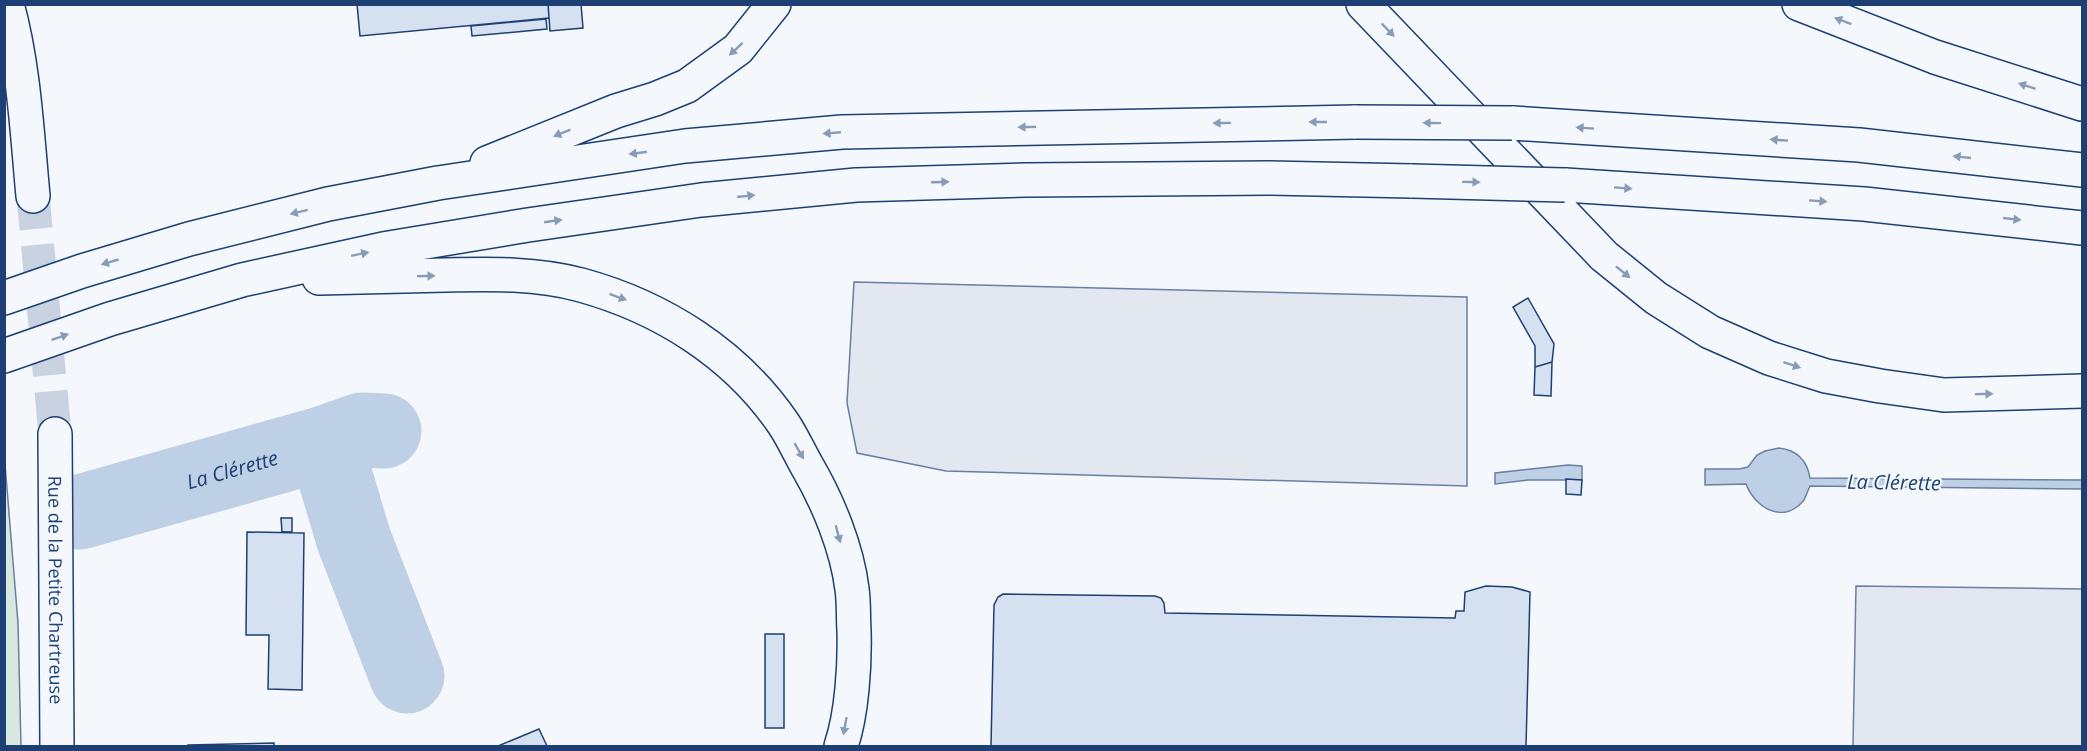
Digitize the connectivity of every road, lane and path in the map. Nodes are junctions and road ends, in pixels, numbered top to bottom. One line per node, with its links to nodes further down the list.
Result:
1 (7, 4): 8 (main road)
2 (774, 4): 7 (main road, one-way to 7)
3 (1363, 4): 13 (main road, one-way to 13)
4 (1799, 4): 5 (main road, one-way to 4)
5 (2082, 104)
6 (2082, 170): 7 (main road, one-way to 7, bridge)
7 (438, 183): 11 (main road, one-way to 11)
8 (33, 196)
9 (2082, 228): 10 (main road, one-way to 9, bridge)
10 (242, 280): 12 (main road, one-way to 10); 16 (main road, one-way to 16)
11 (4, 298)
12 (4, 356)
13 (2082, 391)
14 (55, 434): 15 (main road, Rue de la Petite Chartreuse)
15 (57, 747)
16 (841, 747)

